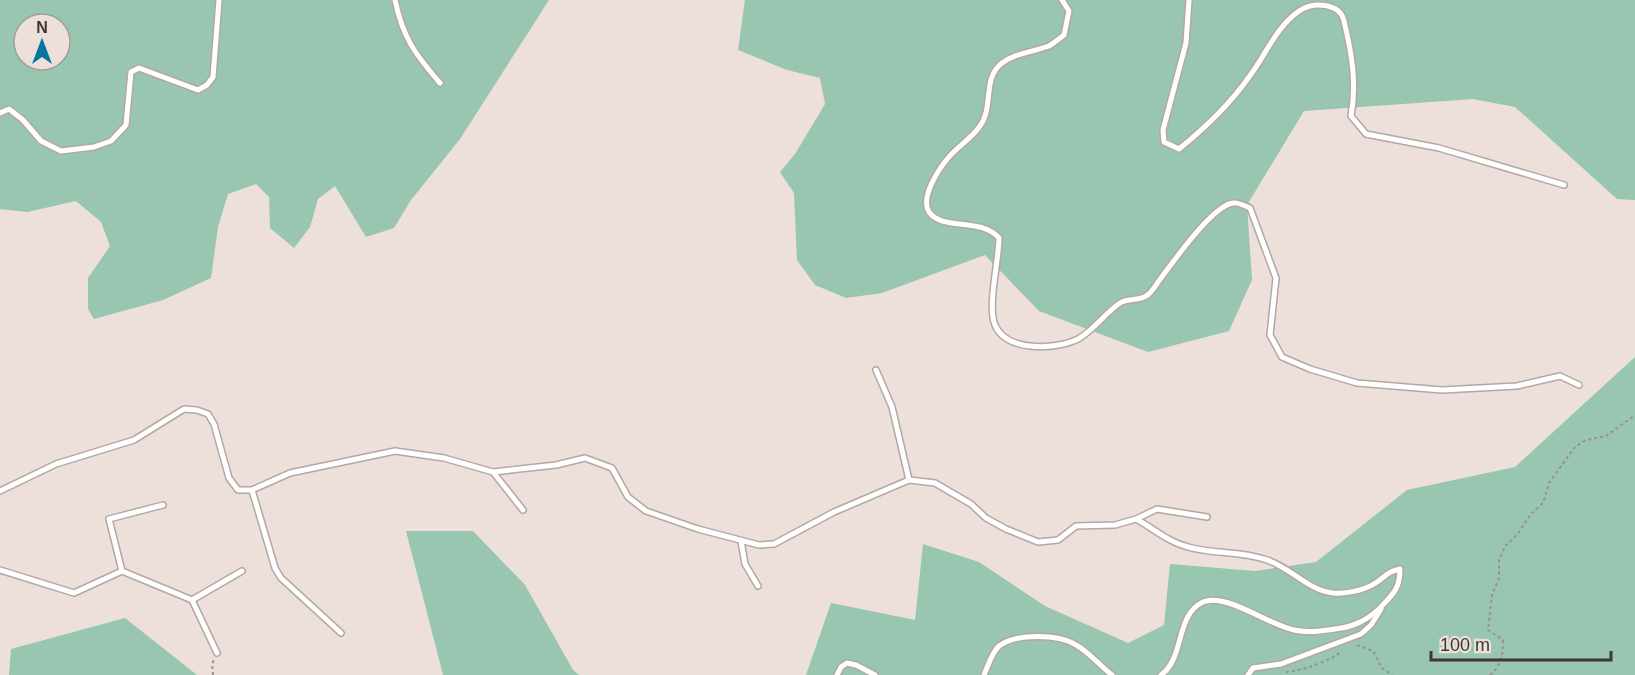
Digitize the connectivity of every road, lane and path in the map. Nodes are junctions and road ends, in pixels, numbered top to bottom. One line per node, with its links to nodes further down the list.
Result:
1 (219, 0): 6 (lane)
2 (395, 0): 5 (lane)
3 (1062, 0): 9 (lane)
4 (1189, 0): 7 (lane)
5 (440, 83)
6 (0, 113)
7 (1564, 185)
8 (876, 370): 12 (lane)
9 (1580, 385)
10 (1635, 415): 39 (path)
11 (493, 472): 13 (lane); 16 (lane); 19 (lane)
12 (909, 480): 18 (lane); 19 (lane)
13 (252, 490): 14 (lane); 26 (lane)
14 (0, 491)
15 (163, 505): 21 (lane)
16 (523, 510)
17 (1208, 517): 18 (lane)
18 (1136, 519): 25 (lane)
19 (741, 541): 23 (lane)
20 (0, 570): 21 (lane)
21 (122, 571): 24 (lane)
22 (242, 571): 24 (lane)
23 (758, 586)
24 (192, 600): 29 (lane)
25 (1385, 603): 36 (lane); 37 (lane)
26 (341, 633)
27 (1355, 645): 38 (path)
28 (1345, 649): 30 (path)
29 (218, 653): 31 (path)
30 (1282, 673)
31 (213, 675)
32 (837, 675): 33 (lane)
33 (875, 675)
34 (984, 675): 35 (lane)
35 (1112, 675)
36 (1161, 675)
37 (1248, 675)
38 (1392, 675)
39 (1491, 675)

